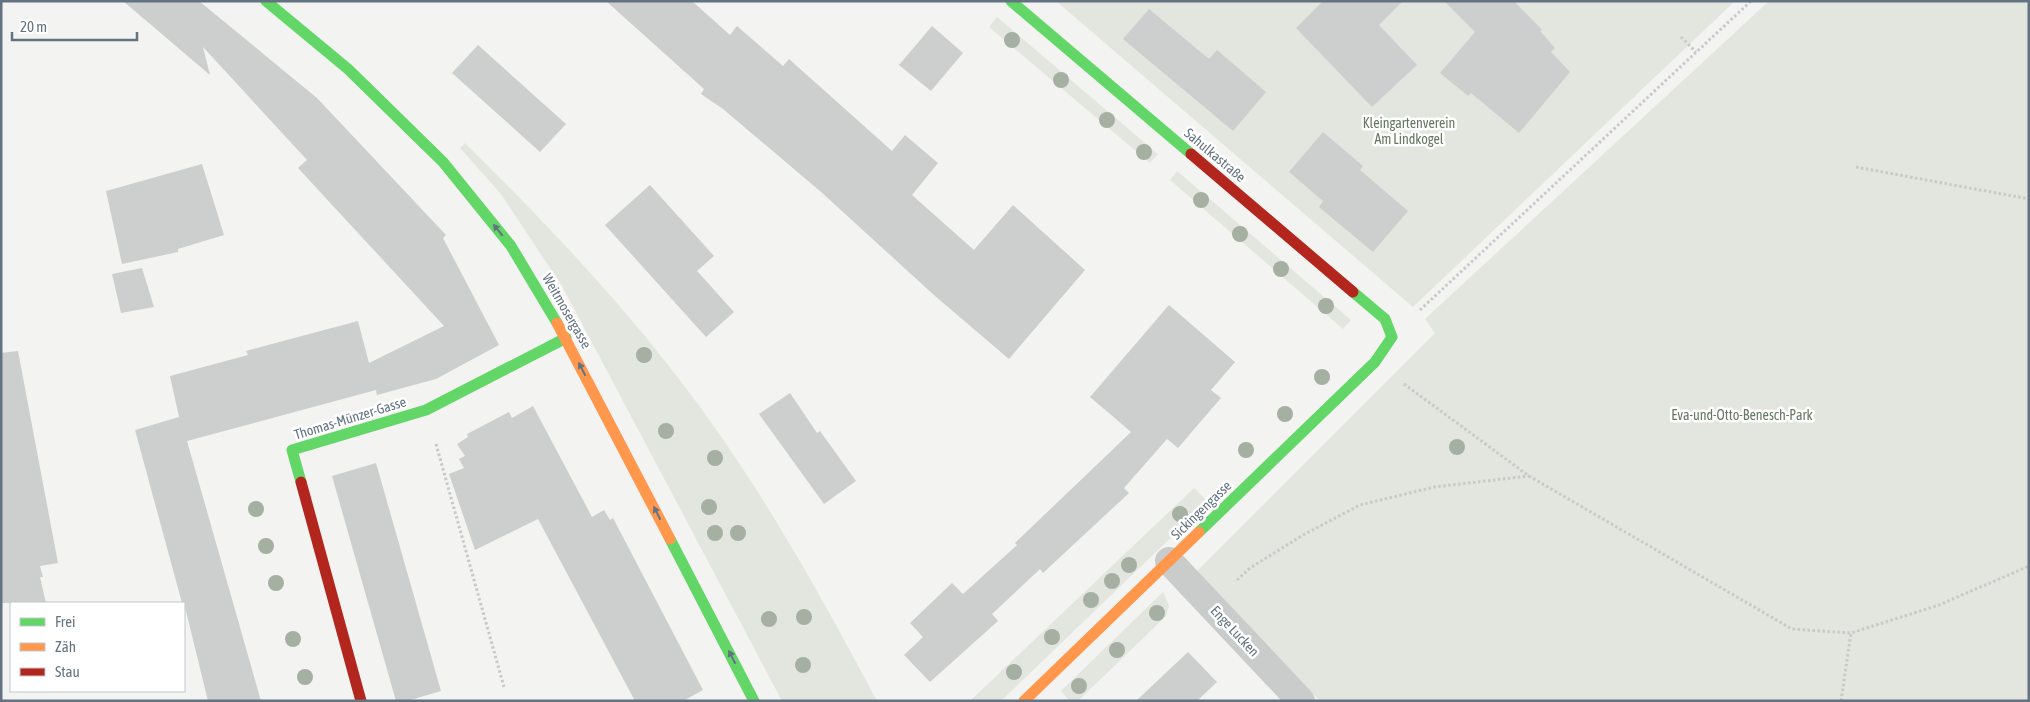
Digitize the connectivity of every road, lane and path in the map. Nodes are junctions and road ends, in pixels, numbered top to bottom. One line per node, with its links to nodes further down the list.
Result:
1 (266, 1): 9 (street, Weitmosergasse, one-way to 1)
2 (1011, 1): 8 (street, Sahulkastraße)
3 (1751, 1): 5 (path)
4 (1681, 37): 5 (path)
5 (1696, 52): 8 (path)
6 (1856, 167): 7 (path)
7 (2029, 199)
8 (1392, 337): 10 (street, Sickingengasse)
9 (566, 338): 11 (street, Thomas-Münzer-Gasse); 19 (street, Weitmosergasse, one-way to 9)
10 (1375, 362): 12 (path); 13 (street, Sickingengasse)
11 (426, 410): 17 (path); 18 (street, Thomas-Münzer-Gasse)
12 (1529, 476): 15 (path); 16 (path)
13 (1169, 561): 15 (street, Enge Lucken); 20 (street, Sickingengasse)
14 (2029, 566): 16 (path)
15 (1209, 603): 21 (street, Enge Lucken)
16 (1851, 633): 22 (path)
17 (504, 687)
18 (361, 701)
19 (754, 701)
20 (1024, 701)
21 (1301, 701)
22 (1842, 701)

